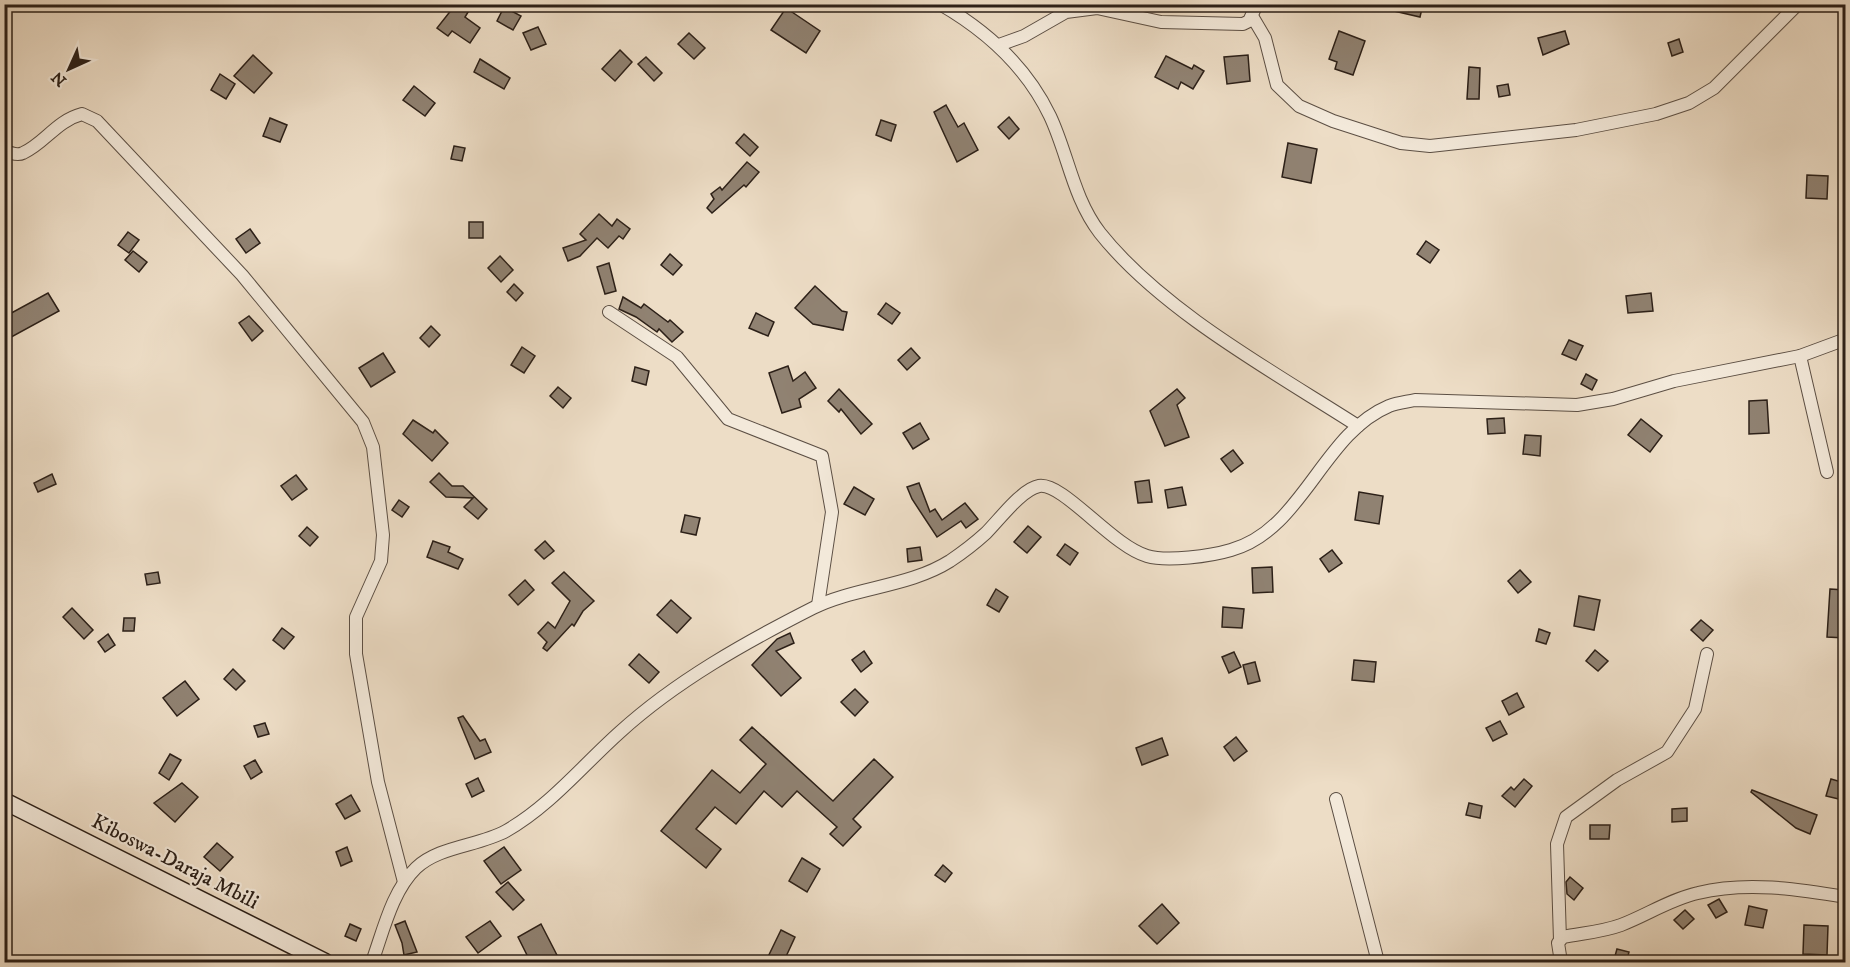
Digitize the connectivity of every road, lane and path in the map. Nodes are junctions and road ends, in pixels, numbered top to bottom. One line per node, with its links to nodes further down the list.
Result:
1 (940, 4): 4 (street)
2 (1798, 4): 3 (street)
3 (1255, 10): 4 (street)
4 (999, 45): 9 (street)
5 (4, 150): 15 (street)
6 (609, 312): 11 (street)
7 (1845, 339): 8 (street)
8 (1800, 356): 9 (street); 10 (street)
9 (1358, 426): 11 (street)
10 (1827, 472)
11 (818, 605): 15 (street)
12 (1707, 654): 17 (street)
13 (1336, 799): 20 (street)
14 (4, 801): 18 (main road, Kiboswa-Daraja Mbili)
15 (404, 882): 19 (street)
16 (1845, 897): 17 (street)
17 (1560, 940): 21 (street)
18 (325, 963)
19 (372, 963)
20 (1378, 963)
21 (1561, 963)

